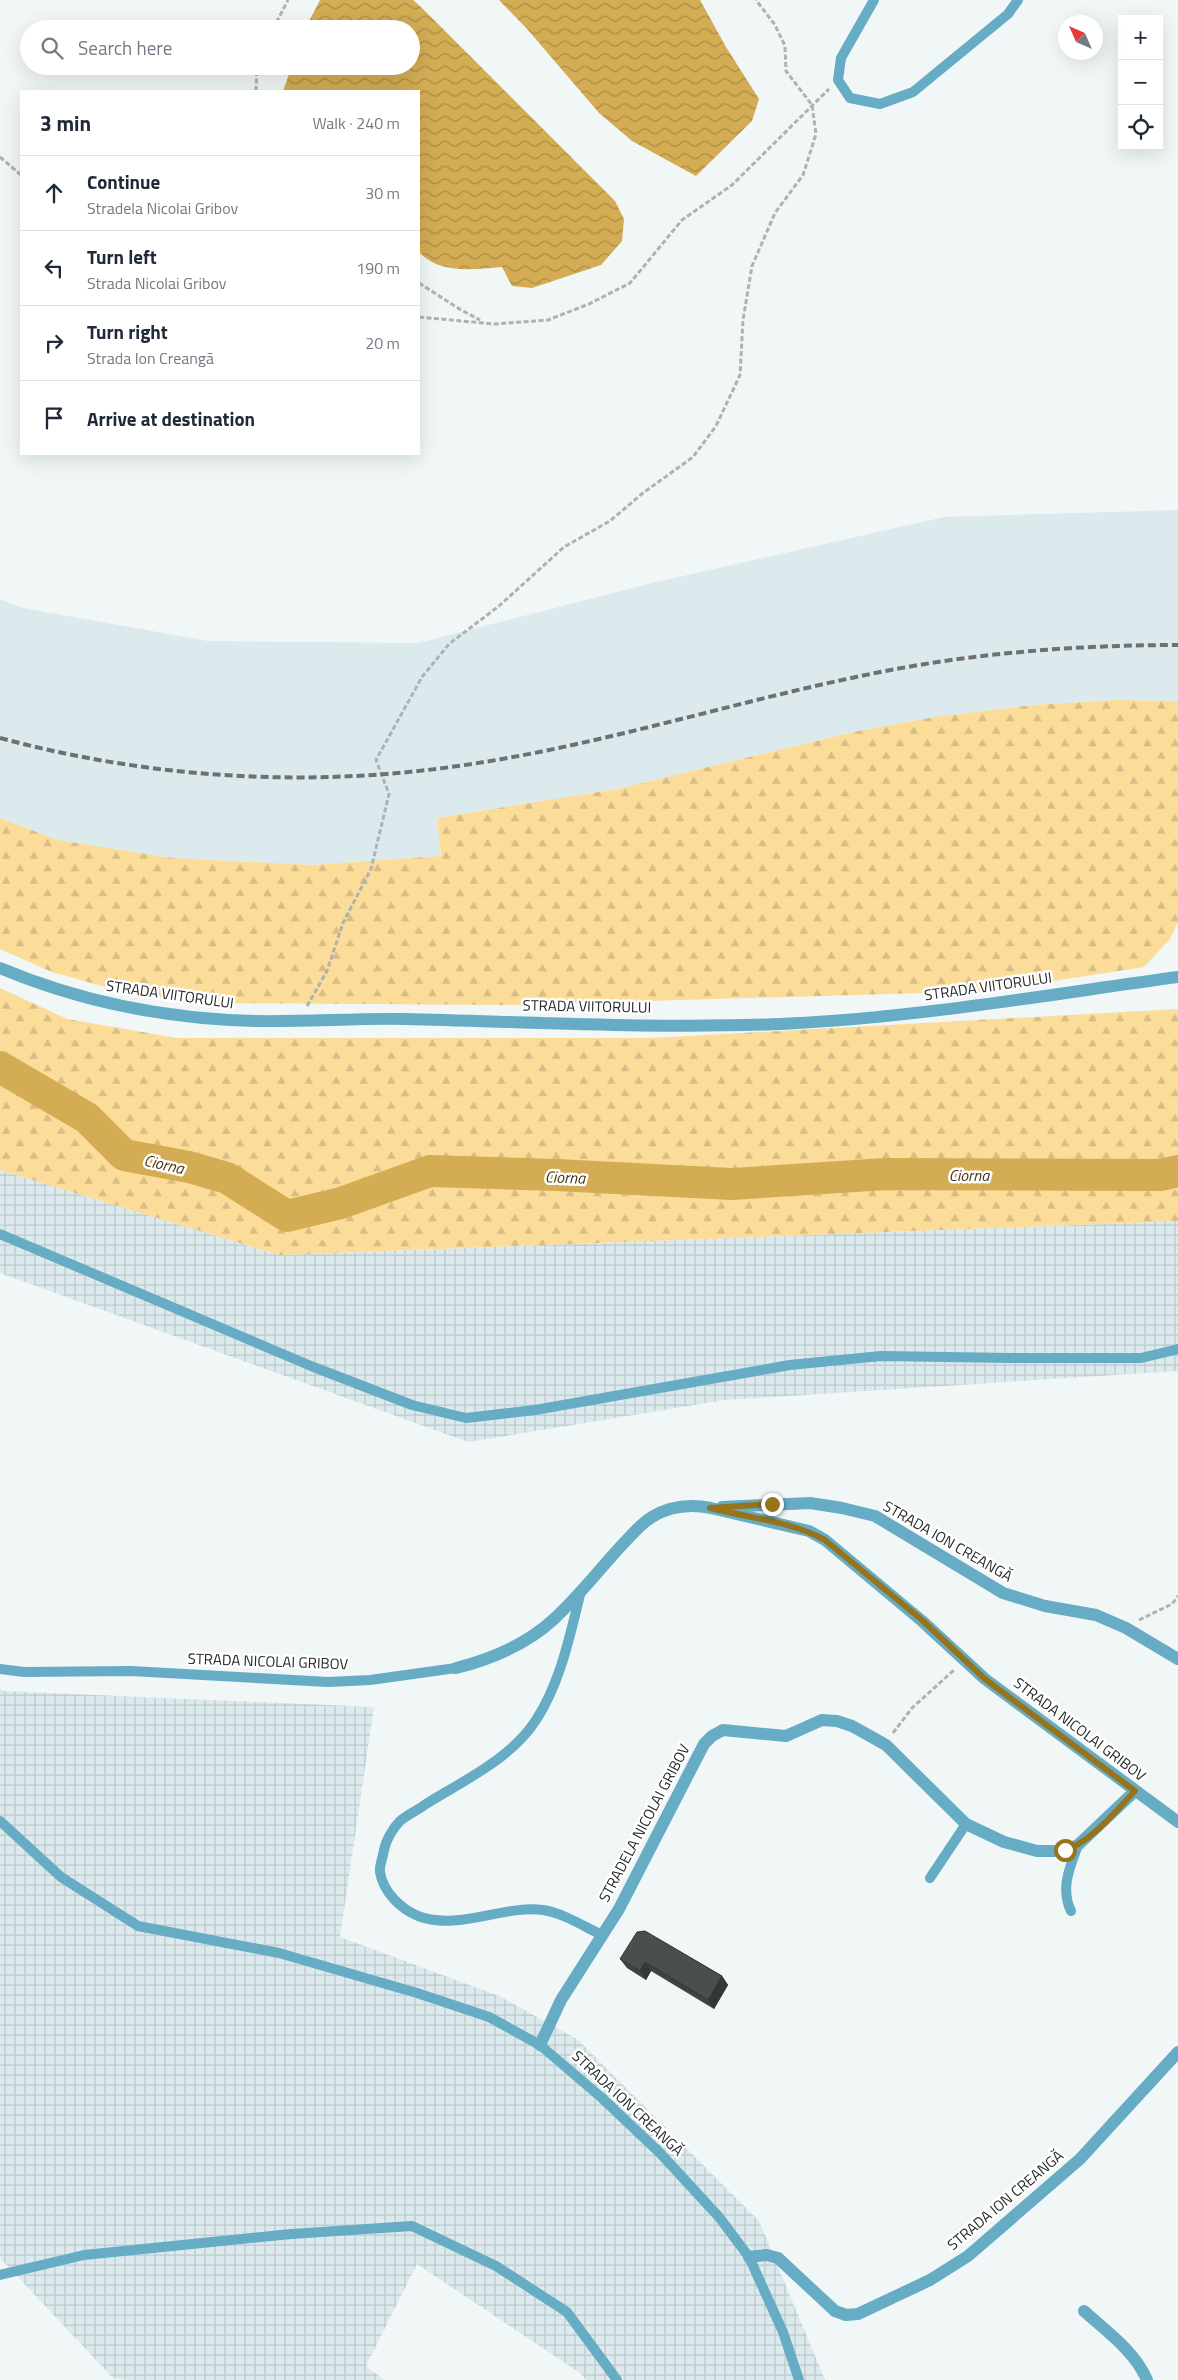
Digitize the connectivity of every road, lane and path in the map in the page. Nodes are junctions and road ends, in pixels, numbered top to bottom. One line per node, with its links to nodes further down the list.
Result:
1 (288, 0): 5 (path)
2 (756, 0): 9 (path)
3 (874, 0): 7 (lane)
4 (1018, 0): 7 (lane)
5 (278, 20)
6 (257, 75): 8 (path)
7 (838, 80): 9 (path)
8 (256, 90)
9 (812, 105): 14 (path); 17 (path)
10 (0, 157): 11 (path)
11 (20, 174)
12 (420, 284): 14 (path)
13 (420, 317): 14 (path)
14 (483, 321)
15 (0, 968): 17 (street, STRADA VIITORULUI)
16 (1178, 977): 17 (street, STRADA VIITORULUI)
17 (299, 1020)
18 (0, 1234): 19 (lane)
19 (1178, 1349)
20 (710, 1508): 21 (street, STRADA NICOLAI GRIBOV); 23 (street, STRADA ION CREANGĂ); 25 (street, STRADA NICOLAI GRIBOV)
21 (582, 1590): 26 (street, STRADA NICOLAI GRIBOV); 36 (lane)
22 (1178, 1596): 23 (path)
23 (1133, 1632): 24 (street, STRADA ION CREANGĂ)
24 (1178, 1659)
25 (964, 1661): 28 (path); 29 (street, STRADA NICOLAI GRIBOV)
26 (456, 1668): 27 (lane, STRADA NICOLAI GRIBOV)
27 (0, 1669)
28 (886, 1745): 32 (street, STRADELA NICOLAI GRIBOV); 36 (street, STRADELA NICOLAI GRIBOV)
29 (1135, 1791): 31 (street, STRADA NICOLAI GRIBOV); 33 (street)
30 (0, 1821): 37 (lane, STRADA ION CREANGĂ)
31 (1178, 1822)
32 (966, 1824): 33 (street, STRADELA NICOLAI GRIBOV); 34 (lane)
33 (1078, 1845): 35 (lane)
34 (930, 1878)
35 (1071, 1911)
36 (602, 1935): 37 (street, STRADELA NICOLAI GRIBOV)
37 (540, 2045): 39 (lane, STRADA ION CREANGĂ)
38 (1178, 2052): 39 (street, STRADA ION CREANGĂ)
39 (749, 2257): 43 (lane, STRADA ION CREANGĂ)
40 (0, 2275): 42 (lane)
41 (1084, 2311): 44 (street)
42 (617, 2380)
43 (799, 2380)
44 (1147, 2380)

